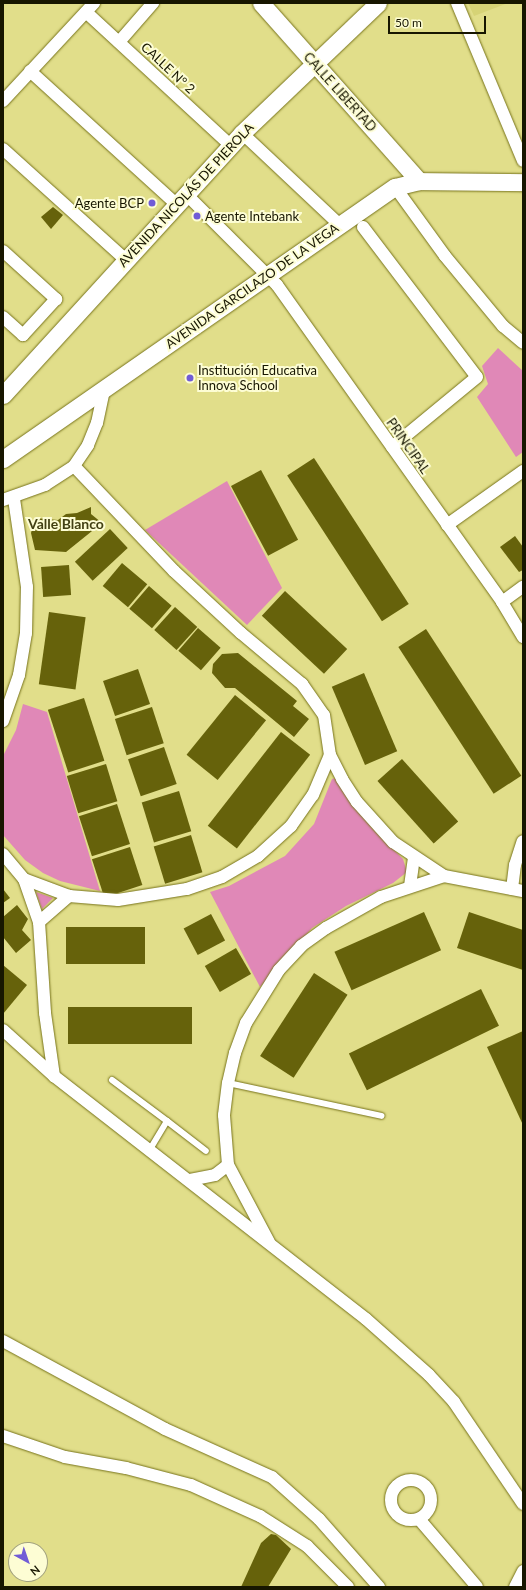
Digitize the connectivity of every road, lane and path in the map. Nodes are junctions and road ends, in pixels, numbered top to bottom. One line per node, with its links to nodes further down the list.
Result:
1 (94, 3): 6 (street)
2 (153, 3): 7 (street)
3 (261, 3): 8 (street, CALLE LIBERTAD)
4 (378, 3): 8 (street, AVENIDA NICOLÁS DE PIEROLA)
5 (457, 3): 13 (street)
6 (86, 12): 7 (street, CALLE N° 2); 9 (street)
7 (119, 42): 11 (street, CALLE N° 2)
8 (314, 62): 11 (street, AVENIDA NICOLÁS DE PIEROLA); 14 (street, CALLE LIBERTAD)
9 (30, 71): 10 (street); 17 (street, PRINCIPAL)
10 (3, 101)
11 (236, 139): 17 (street, AVENIDA NICOLÁS DE PIEROLA); 18 (street, CALLE N° 2)
12 (3, 149): 21 (street)
13 (523, 161)
14 (419, 180): 15 (street, AVENIDA GARCILAZO DE LA VEGA); 16 (street, AVENIDA GARCILAZO DE LA VEGA)
15 (523, 182)
16 (395, 187): 18 (street, AVENIDA GARCILAZO DE LA VEGA); 24 (street)
17 (181, 199): 21 (street, AVENIDA NICOLÁS DE PIEROLA); 22 (street, PRINCIPAL)
18 (339, 224): 22 (street, AVENIDA GARCILAZO DE LA VEGA)
19 (363, 227): 27 (street)
20 (3, 251): 23 (street)
21 (126, 260): 26 (street, AVENIDA NICOLÁS DE PIEROLA)
22 (267, 273): 25 (street, AVENIDA GARCILAZO DE LA VEGA); 27 (street, PRINCIPAL)
23 (3, 317)
24 (523, 343)
25 (104, 390): 28 (street, AVENIDA GARCILAZO DE LA VEGA); 29 (street)
26 (3, 395)
27 (392, 447): 32 (street, PRINCIPAL)
28 (3, 459)
29 (74, 466): 31 (street); 37 (street)
30 (523, 471): 32 (street)
31 (8, 499): 36 (street)
32 (447, 525): 34 (street, PRINCIPAL)
33 (523, 588): 34 (street)
34 (502, 602): 35 (street, PRINCIPAL)
35 (523, 637)
36 (3, 721)
37 (330, 755): 40 (street); 45 (street)
38 (523, 841): 44 (street)
39 (3, 854): 42 (street)
40 (414, 858): 41 (street); 43 (street)
41 (444, 876): 43 (street); 44 (street)
42 (24, 879): 45 (street); 46 (street)
43 (410, 886): 50 (street)
44 (517, 890)
45 (69, 896): 46 (street)
46 (39, 922): 48 (street)
47 (3, 1030): 48 (street)
48 (54, 1076): 53 (street)
49 (112, 1080): 52 (lane)
50 (228, 1083): 51 (lane); 55 (street)
51 (382, 1116)
52 (167, 1121): 53 (lane); 54 (lane)
53 (150, 1149): 56 (street)
54 (206, 1151)
55 (228, 1165): 56 (street); 57 (street)
56 (190, 1180): 57 (street)
57 (272, 1248): 60 (street)
58 (3, 1341): 65 (street)
59 (3, 1436): 64 (street)
60 (518, 1487): 61 (street)
61 (523, 1504)
62 (419, 1519): 66 (street)
63 (523, 1572): 67 (street)
64 (348, 1587)
65 (379, 1587)
66 (477, 1587)
67 (516, 1587)

